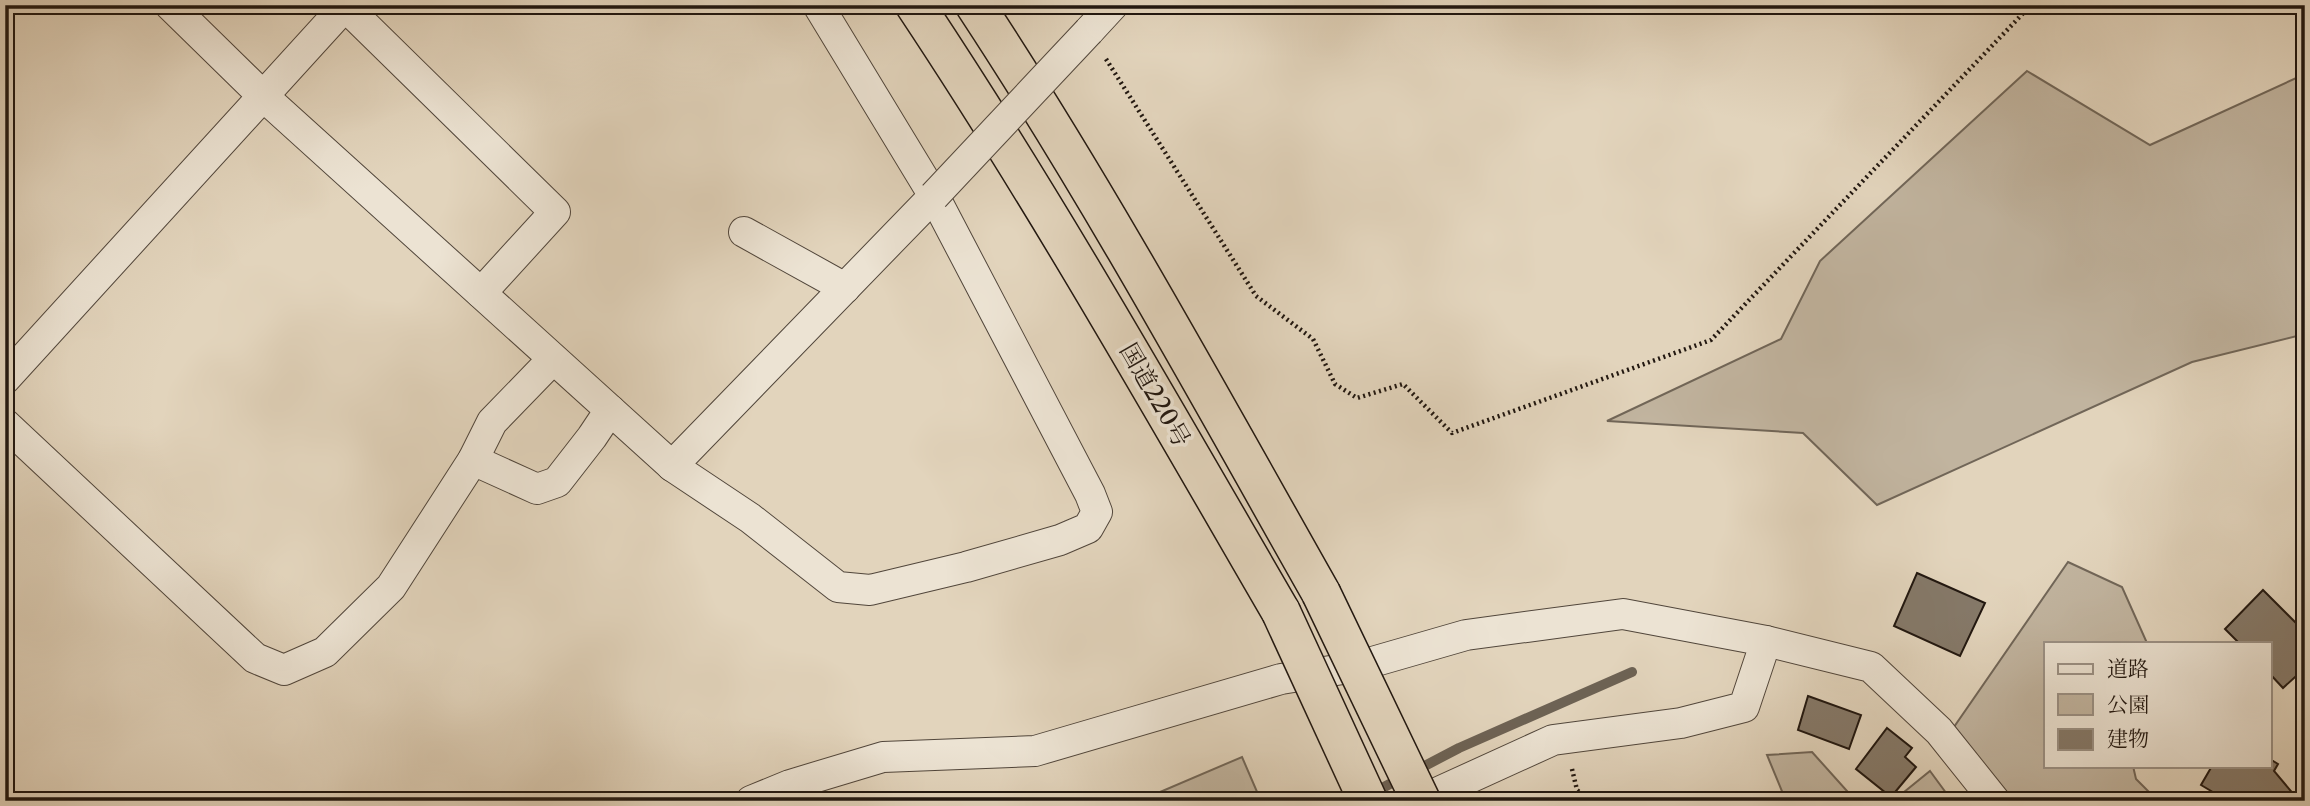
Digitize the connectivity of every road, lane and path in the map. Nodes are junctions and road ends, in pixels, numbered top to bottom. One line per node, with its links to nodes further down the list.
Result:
1 (170, 5): 9 (street)
2 (818, 5): 10 (street)
3 (915, 5): 22 (highway, 国道220号, bridge)
4 (975, 5): 23 (highway, 国道220号, bridge)
5 (1113, 5): 8 (street)
6 (2031, 5): 8 (path)
7 (345, 6): 9 (street); 13 (street)
8 (1088, 31): 10 (street, bridge)
9 (262, 95): 13 (street); 15 (street)
10 (934, 196): 12 (street); 19 (street)
11 (744, 232): 12 (street)
12 (845, 288): 19 (street)
13 (481, 293): 14 (street)
14 (553, 359): 16 (street); 18 (street)
15 (5, 379)
16 (610, 410): 18 (street); 19 (street)
17 (5, 424): 18 (street)
18 (473, 460)
19 (672, 466)
20 (1766, 641): 21 (street); 23 (street); 24 (street)
21 (751, 801)
22 (1368, 801)
23 (1420, 801)
24 (1995, 801)

